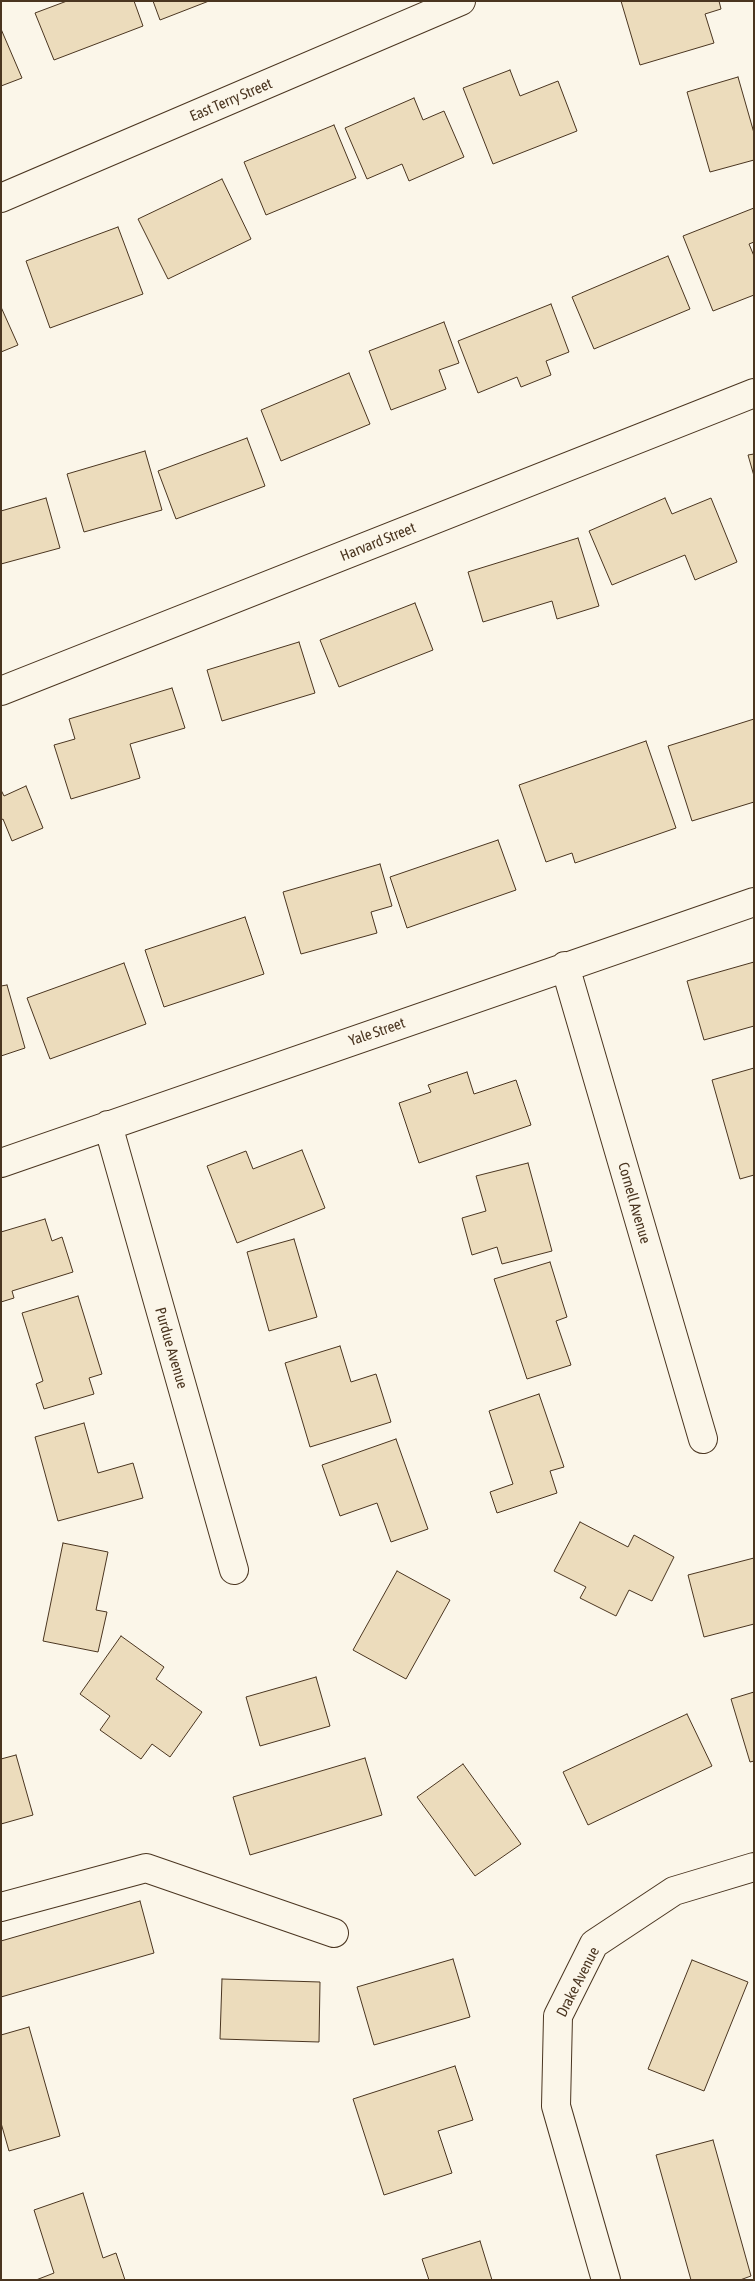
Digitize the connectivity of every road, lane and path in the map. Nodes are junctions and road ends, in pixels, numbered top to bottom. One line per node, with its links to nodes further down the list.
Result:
1 (461, 1): 2 (street, East Terry Street)
2 (1, 198)
3 (754, 393): 4 (street, Harvard Street)
4 (1, 691)
5 (754, 902): 6 (street, Yale Street)
6 (565, 966): 7 (street, Yale Street); 9 (street, Cornell Avenue)
7 (108, 1125): 8 (street, Yale Street); 10 (street, Purdue Avenue)
8 (1, 1163)
9 (703, 1439)
10 (234, 1570)
11 (754, 1867): 14 (street, Drake Avenue)
12 (1, 1906): 13 (street)
13 (334, 1933)
14 (606, 2280)

